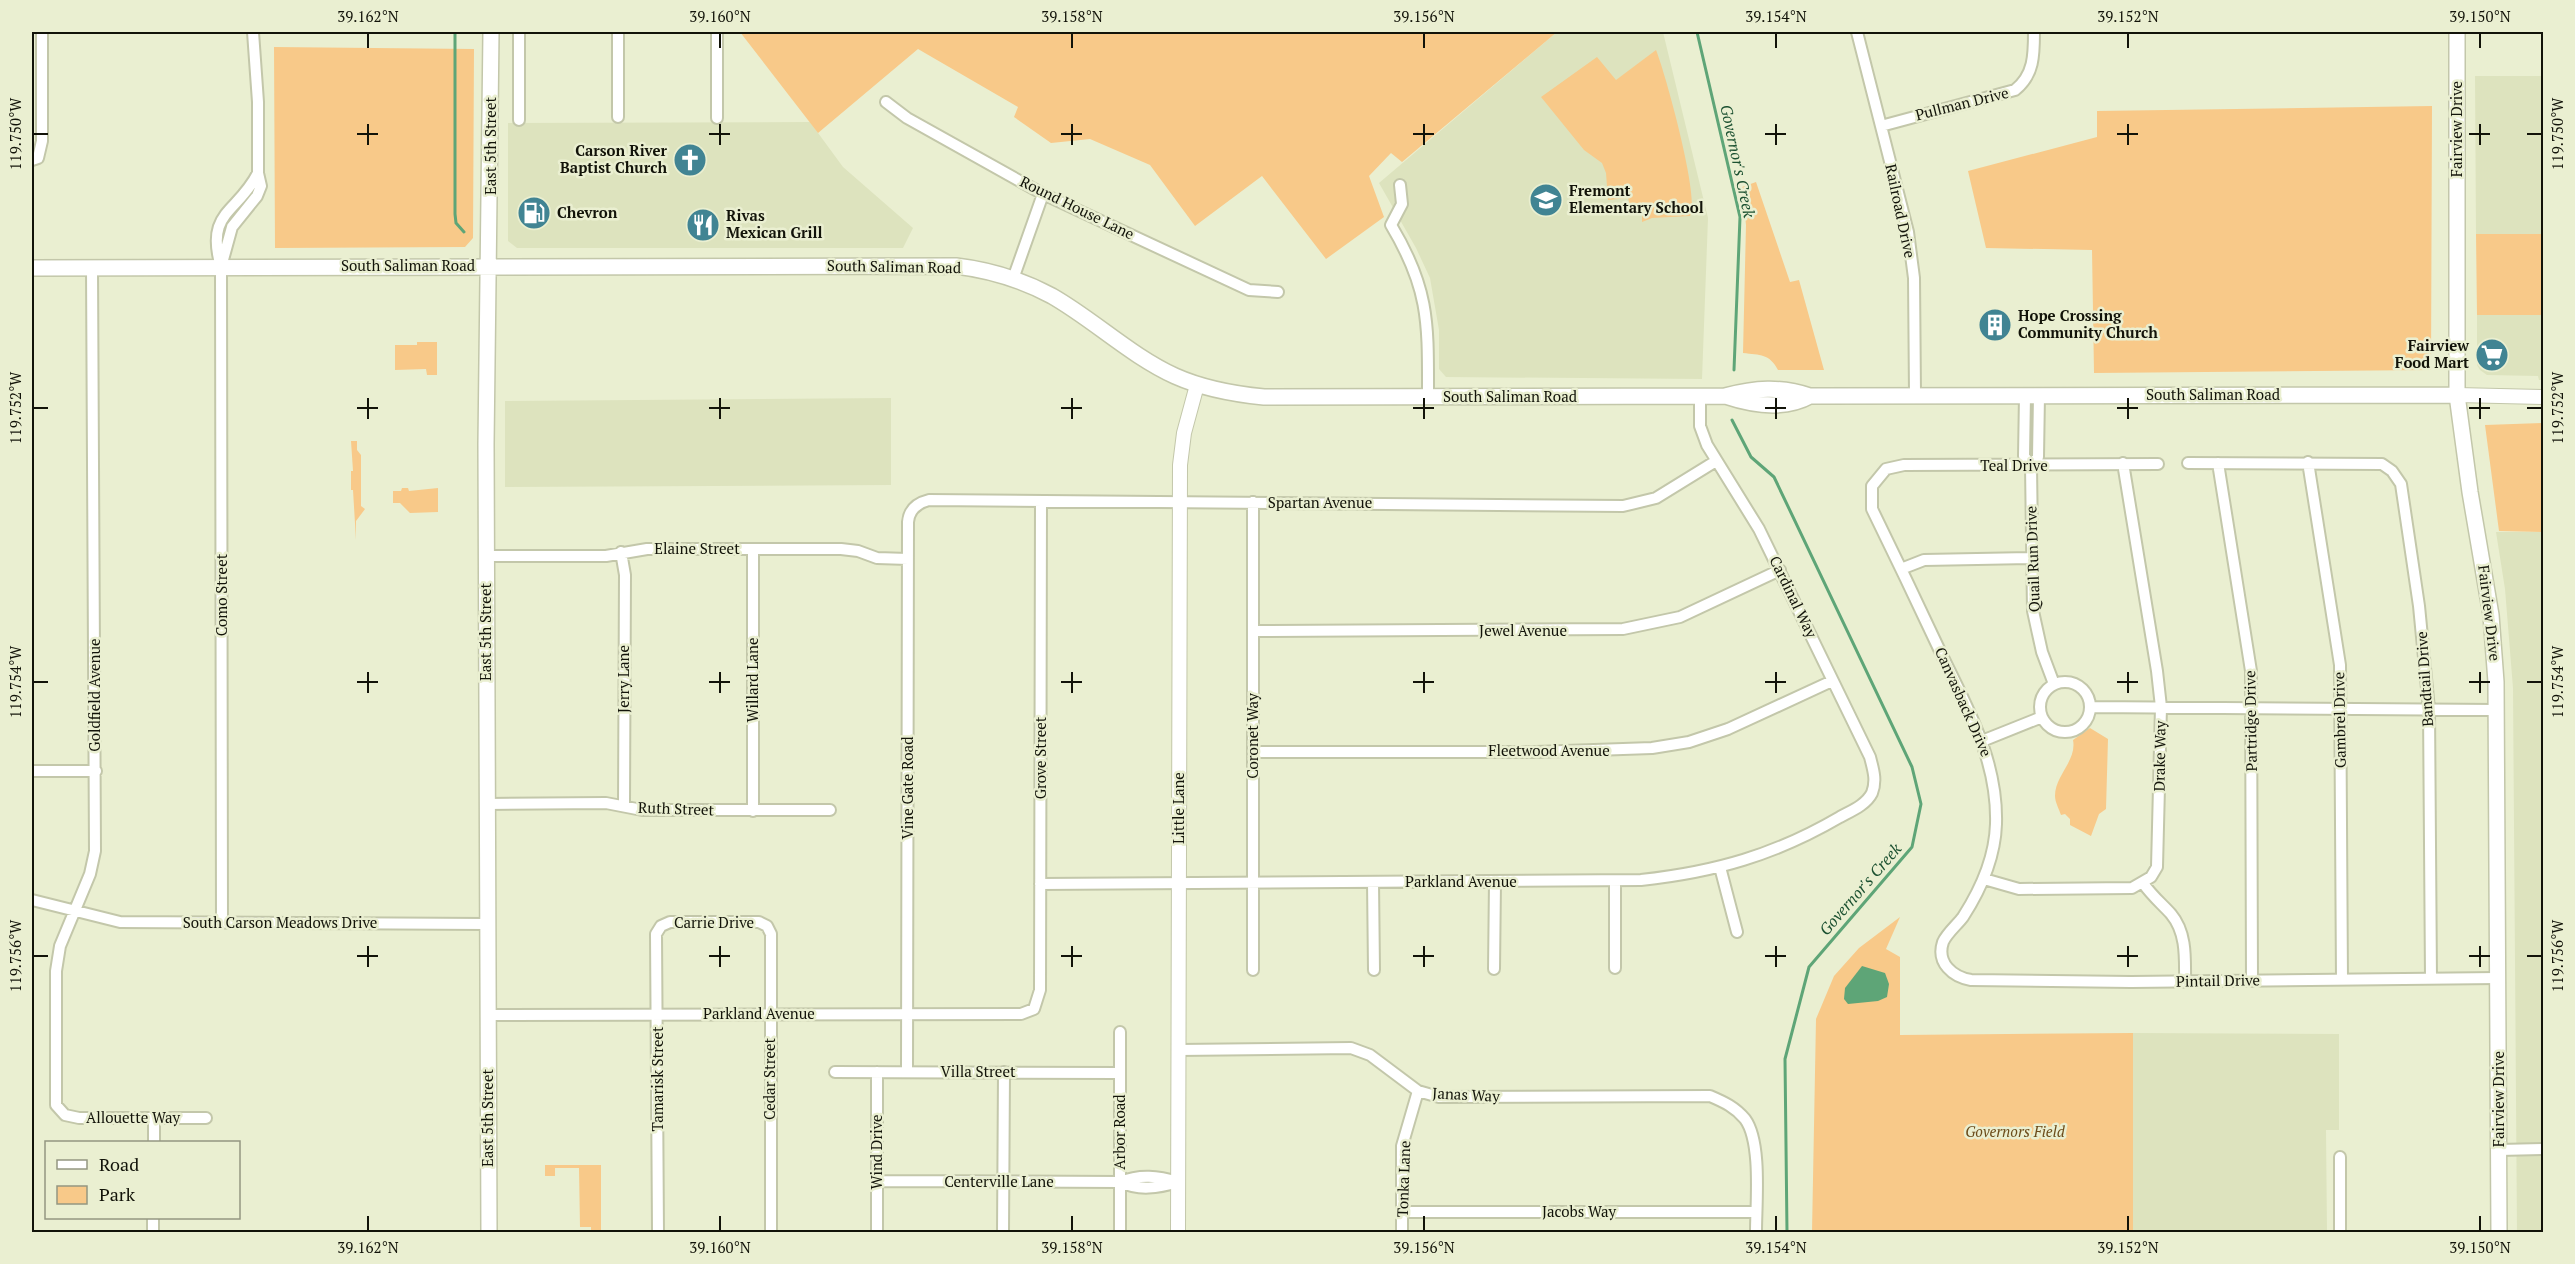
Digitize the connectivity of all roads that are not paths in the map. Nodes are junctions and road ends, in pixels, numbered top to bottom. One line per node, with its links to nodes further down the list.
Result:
1 (42, 32): 15 (street)
2 (253, 32): 19 (street, Como Street)
3 (492, 32): 18 (main road, East 5th Street)
4 (519, 32): 13 (street)
5 (618, 32): 11 (street)
6 (717, 32): 12 (street)
7 (1857, 32): 14 (street, Railroad Drive)
8 (2034, 32): 14 (street, Pullman Drive)
9 (2457, 32): 27 (main road, Fairview Drive)
10 (886, 102): 17 (street, Round House Lane)
11 (618, 117)
12 (717, 118)
13 (519, 120)
14 (1881, 126): 25 (street, Railroad Drive)
15 (34, 159)
16 (1400, 185): 29 (street)
17 (1043, 194): 22 (street); 23 (street, Round House Lane)
18 (490, 266): 19 (main road, South Saliman Road); 22 (main road, South Saliman Road); 47 (main road, East 5th Street)
19 (221, 267): 21 (main road, South Saliman Road); 82 (street, Como Street)
20 (32, 268): 21 (main road, South Saliman Road)
21 (92, 268): 65 (street, Goldfield Avenue)
22 (1013, 279): 24 (main road, South Saliman Road)
23 (1278, 292)
24 (1197, 385): 29 (main road, South Saliman Road); 42 (street, Little Lane)
25 (1915, 394): 26 (main road, South Saliman Road); 28 (main road, South Saliman Road)
26 (2032, 395): 27 (main road, South Saliman Road); 31 (street, Quail Run Drive); 32 (street, Quail Run Drive)
27 (2457, 395): 30 (street, South Saliman Road); 60 (main road, Fairview Drive)
28 (1700, 396): 29 (main road, South Saliman Road); 33 (street, Cardinal Way)
29 (1428, 397)
30 (2544, 397)
31 (2039, 434): 32 (street); 39 (street, Quail Run Drive)
32 (2024, 435): 39 (street, Quail Run Drive)
33 (1716, 461): 43 (street, Spartan Avenue); 51 (street, Cardinal Way)
34 (2308, 462): 37 (street); 58 (street, Gambrel Drive); 59 (street, Bandtail Drive)
35 (2124, 463): 38 (street, Teal Drive); 39 (street, Teal Drive); 57 (street, Drake Way)
36 (2188, 463): 37 (street)
37 (2218, 463): 55 (street, Partridge Drive)
38 (2158, 464)
39 (2031, 466): 40 (street, Teal Drive); 48 (street, Quail Run Drive)
40 (1876, 479): 50 (street, Canvasback Drive)
41 (1041, 501): 42 (street, Spartan Avenue); 44 (street, Spartan Avenue); 79 (street, Grove Street)
42 (1180, 502): 43 (street, Spartan Avenue); 77 (street, Little Lane)
43 (1253, 502): 52 (street, Coronet Way)
44 (915, 507): 49 (street, Vine Gate Road)
45 (753, 549): 46 (street, Elaine Street); 49 (street, Elaine Street); 70 (street, Willard Lane)
46 (621, 552): 47 (street, Elaine Street); 68 (street, Jerry Lane)
47 (486, 556): 67 (main road, East 5th Street)
48 (2030, 558): 50 (street); 54 (street, Quail Run Drive)
49 (908, 559): 100 (street, Vine Gate Road)
50 (1901, 569): 62 (street, Canvasback Drive)
51 (1780, 570): 52 (street, Jewel Avenue); 53 (street, Cardinal Way)
52 (1254, 631): 63 (street, Coronet Way)
53 (1832, 681): 63 (street, Fleetwood Avenue); 66 (street, Cardinal Way)
54 (2054, 684): 56 (street); 61 (street)
55 (2252, 706): 57 (street); 58 (street); 95 (street, Partridge Drive)
56 (2090, 707): 57 (street); 61 (street)
57 (2161, 707): 78 (street, Drake Way)
58 (2340, 707): 59 (street); 94 (street, Gambrel Drive)
59 (2429, 709): 60 (street); 93 (street, Bandtail Drive)
60 (2497, 710): 92 (main road, Fairview Drive)
61 (2042, 717): 62 (street)
62 (1983, 741): 72 (street, Canvasback Drive)
63 (1253, 752): 74 (street, Coronet Way)
64 (32, 771): 65 (street)
65 (96, 771): 81 (street, Goldfield Avenue)
66 (1865, 802): 71 (street, Parkland Avenue)
67 (486, 804): 68 (street, Ruth Street); 83 (main road, East 5th Street)
68 (624, 806): 70 (street, Ruth Street)
69 (830, 810): 70 (street, Ruth Street)
70 (753, 811)
71 (1720, 867): 73 (street, Parkland Avenue); 86 (street)
72 (1984, 879): 78 (street); 87 (street, Canvasback Drive)
73 (1616, 880): 76 (street, Parkland Avenue); 88 (street)
74 (1253, 882): 75 (street, Parkland Avenue); 77 (street, Parkland Avenue); 89 (street, Coronet Way)
75 (1373, 882): 76 (street, Parkland Avenue); 90 (street)
76 (1495, 882): 91 (street)
77 (1179, 883): 79 (street, Parkland Avenue); 103 (street, Little Lane)
78 (2143, 883): 96 (street)
79 (1040, 884): 97 (street, Grove Street)
80 (32, 900): 81 (street, South Carson Meadows Drive)
81 (74, 912): 82 (street, South Carson Meadows Drive); 110 (street, Goldfield Avenue)
82 (222, 923): 83 (street, South Carson Meadows Drive)
83 (488, 924): 101 (main road, East 5th Street)
84 (661, 926): 85 (street, Carrie Drive); 98 (street, Tamarisk Street)
85 (767, 927): 99 (street, Cedar Street)
86 (1737, 932)
87 (1945, 963): 96 (street, Pintail Drive)
88 (1616, 968)
89 (1253, 969)
90 (1374, 969)
91 (1494, 969)
92 (2498, 978): 93 (street, Pintail Drive); 115 (main road, Fairview Drive)
93 (2431, 979): 94 (street, Pintail Drive)
94 (2342, 980): 95 (street, Pintail Drive)
95 (2252, 981): 96 (street, Pintail Drive)
96 (2185, 982)
97 (1030, 1012): 100 (street, Parkland Avenue)
98 (658, 1014): 99 (street, Parkland Avenue); 101 (street, Parkland Avenue); 124 (street, Tamarisk Street)
99 (770, 1014): 100 (street, Parkland Avenue); 125 (street, Cedar Street)
100 (907, 1014): 106 (street, Vine Gate Road)
101 (488, 1015): 123 (main road, East 5th Street)
102 (1120, 1032): 108 (street, Arbor Road)
103 (1178, 1050): 109 (street, Janas Way); 120 (street, Little Lane)
104 (835, 1072): 105 (street, Villa Street)
105 (877, 1072): 106 (street, Villa Street); 117 (street, Wind Drive)
106 (907, 1072): 107 (street, Villa Street)
107 (1004, 1072): 108 (street, Villa Street); 118 (street)
108 (1120, 1073): 119 (street, Arbor Road)
109 (1418, 1090): 121 (street, Tonka Lane); 122 (street, Janas Way)
110 (61, 1113): 111 (street, Allouette Way)
111 (154, 1118): 112 (street, Allouette Way); 113 (street)
112 (206, 1119)
113 (154, 1141)
114 (2544, 1149): 115 (street)
115 (2499, 1150): 133 (main road, Fairview Drive)
116 (2340, 1157): 132 (street)
117 (877, 1181): 118 (street, Centerville Lane); 126 (street, Wind Drive)
118 (1004, 1182): 119 (street, Centerville Lane); 127 (street)
119 (1120, 1182): 120 (street, Centerville Lane); 128 (street, Arbor Road)
120 (1178, 1182): 129 (street, Little Lane)
121 (1402, 1212): 122 (street, Jacobs Way); 130 (street, Tonka Lane)
122 (1756, 1212): 131 (street)
123 (489, 1233)
124 (658, 1233)
125 (771, 1233)
126 (877, 1233)
127 (1003, 1233)
128 (1120, 1233)
129 (1178, 1233)
130 (1402, 1233)
131 (1756, 1233)
132 (2340, 1233)
133 (2499, 1233)

